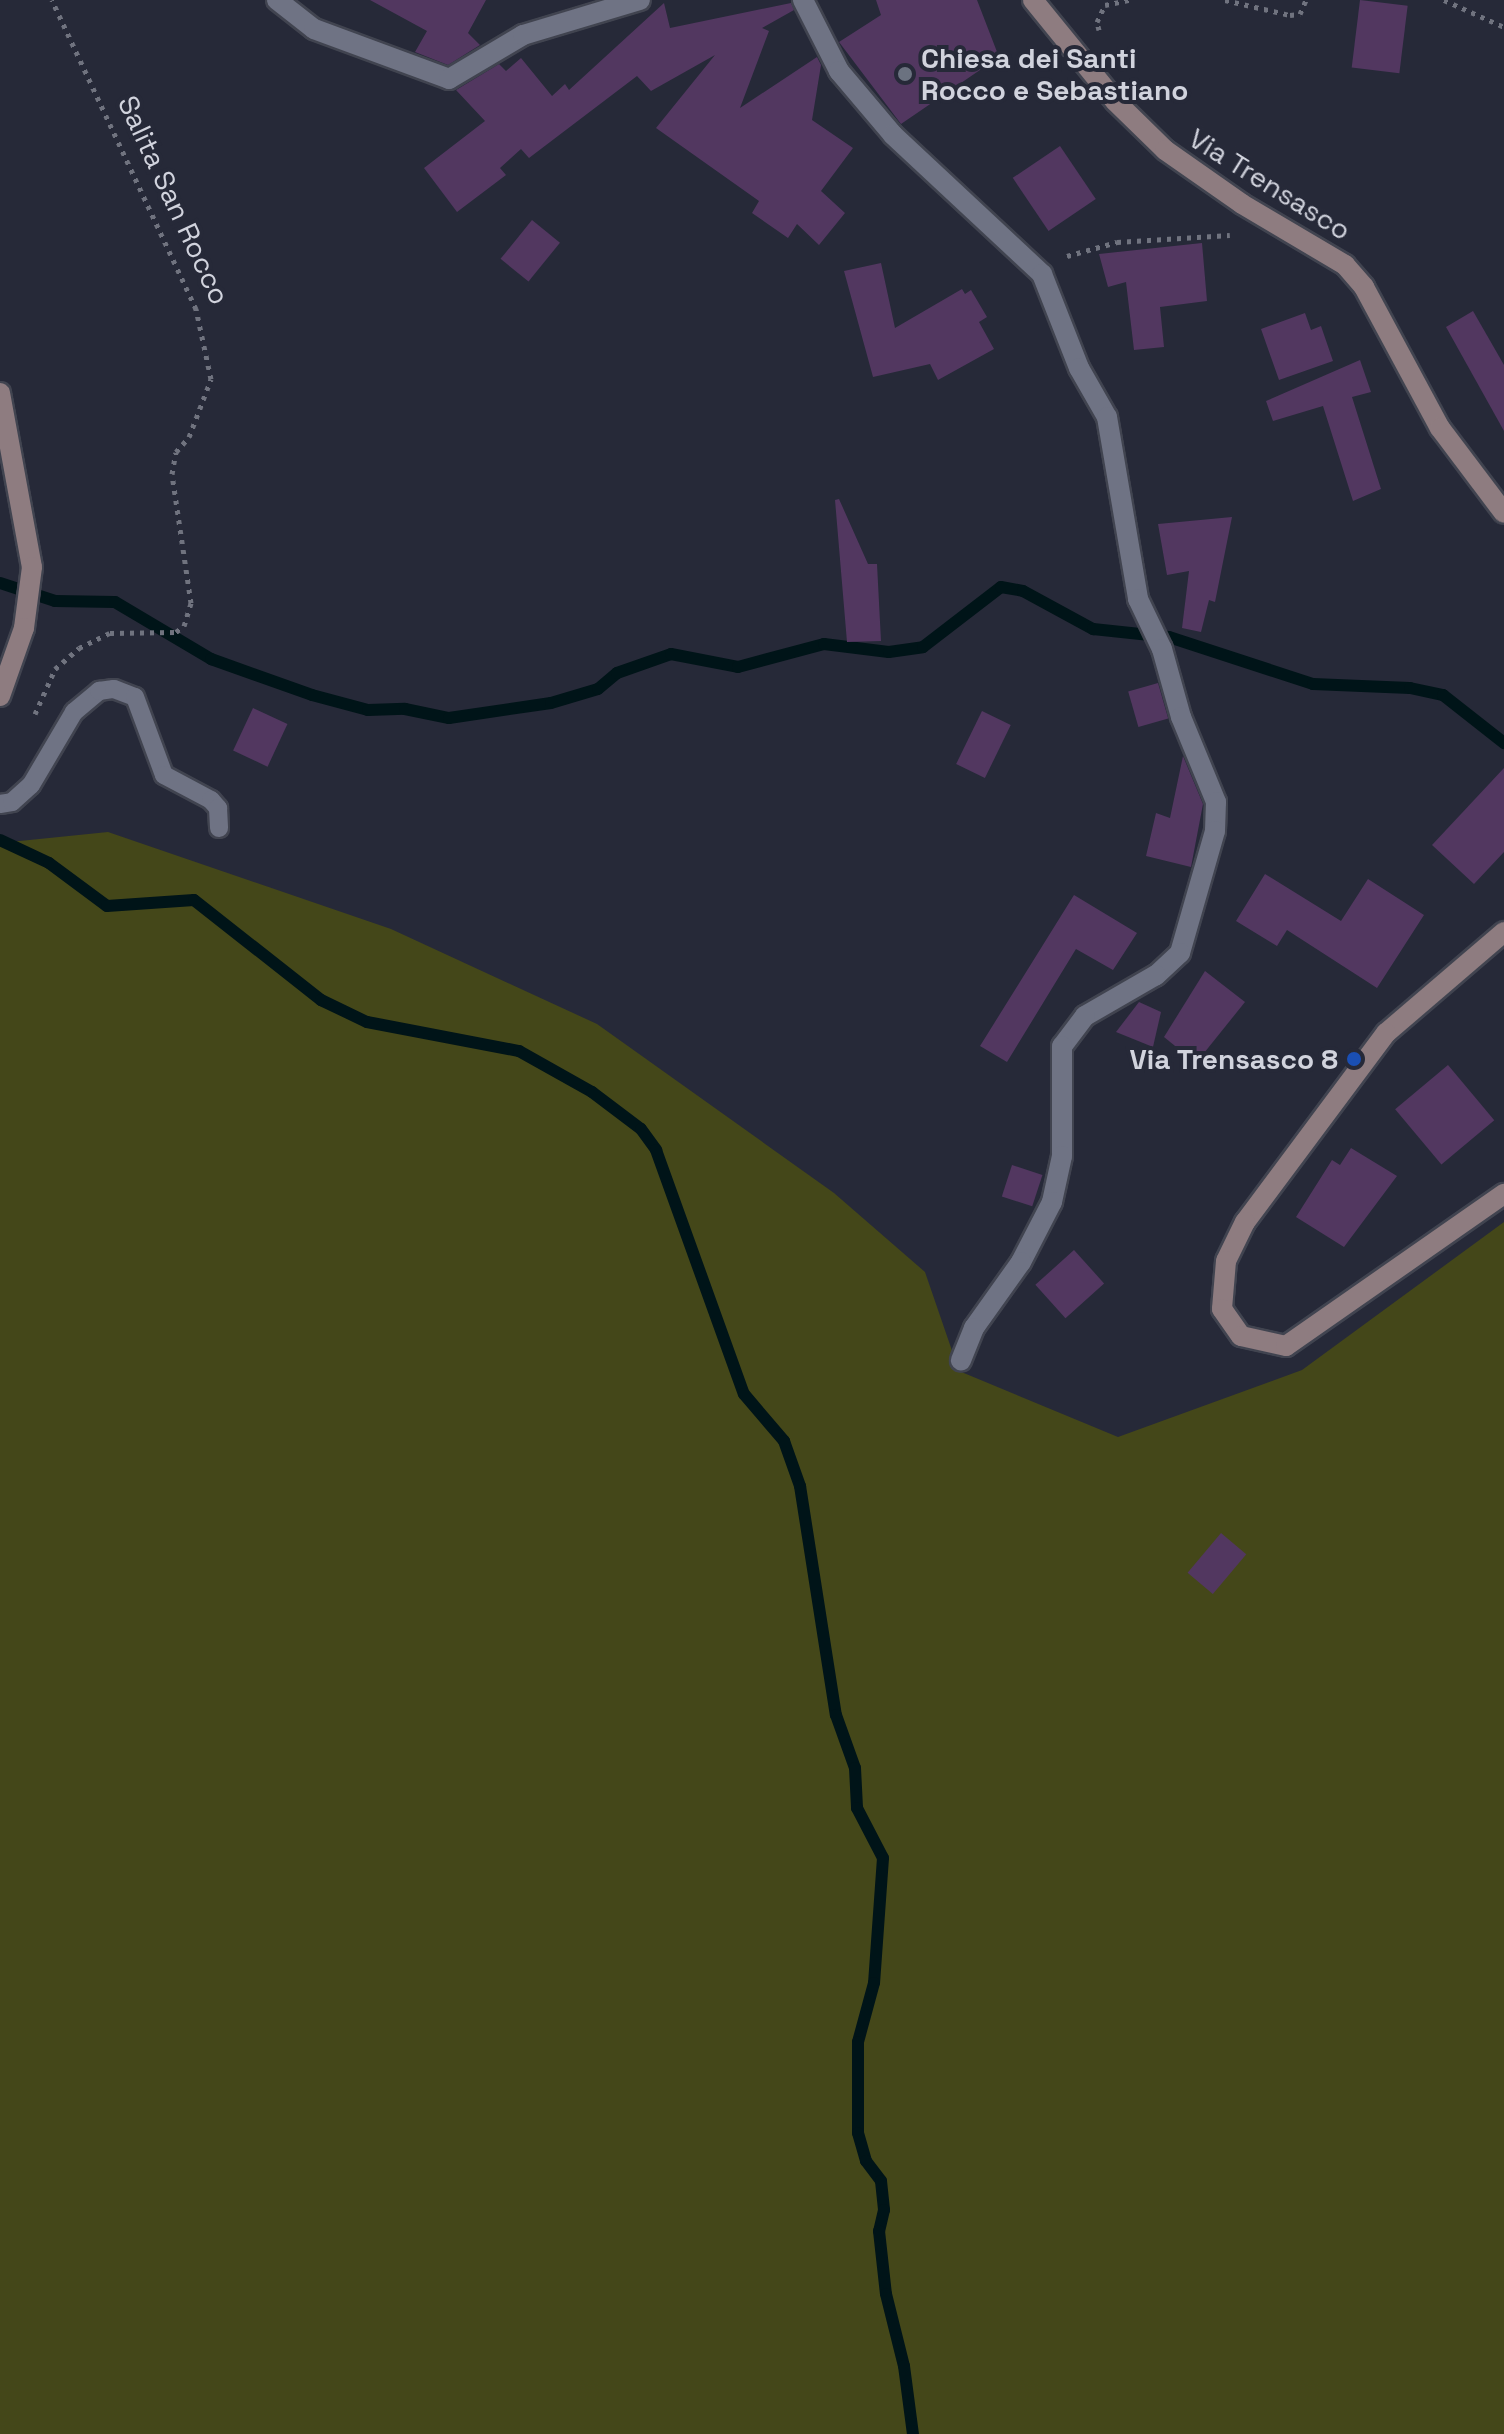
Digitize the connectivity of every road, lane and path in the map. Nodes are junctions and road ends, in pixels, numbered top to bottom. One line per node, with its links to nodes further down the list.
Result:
1 (52, 0): 15 (path, Salita San Rocco)
2 (277, 0): 3 (street)
3 (640, 0)
4 (803, 0): 11 (street)
5 (1033, 0): 10 (main road, Via Trensasco)
6 (1225, 0): 7 (path)
7 (1306, 0)
8 (1444, 0): 9 (path)
9 (1504, 27)
10 (1283, 228): 11 (path); 13 (main road, Via Trensasco)
11 (1031, 260): 20 (street)
12 (0, 393): 14 (main road)
13 (1504, 513)
14 (0, 696)
15 (30, 725)
16 (0, 804): 17 (lane)
17 (219, 828)
18 (1504, 932): 19 (main road)
19 (1504, 1194)
20 (961, 1361)

